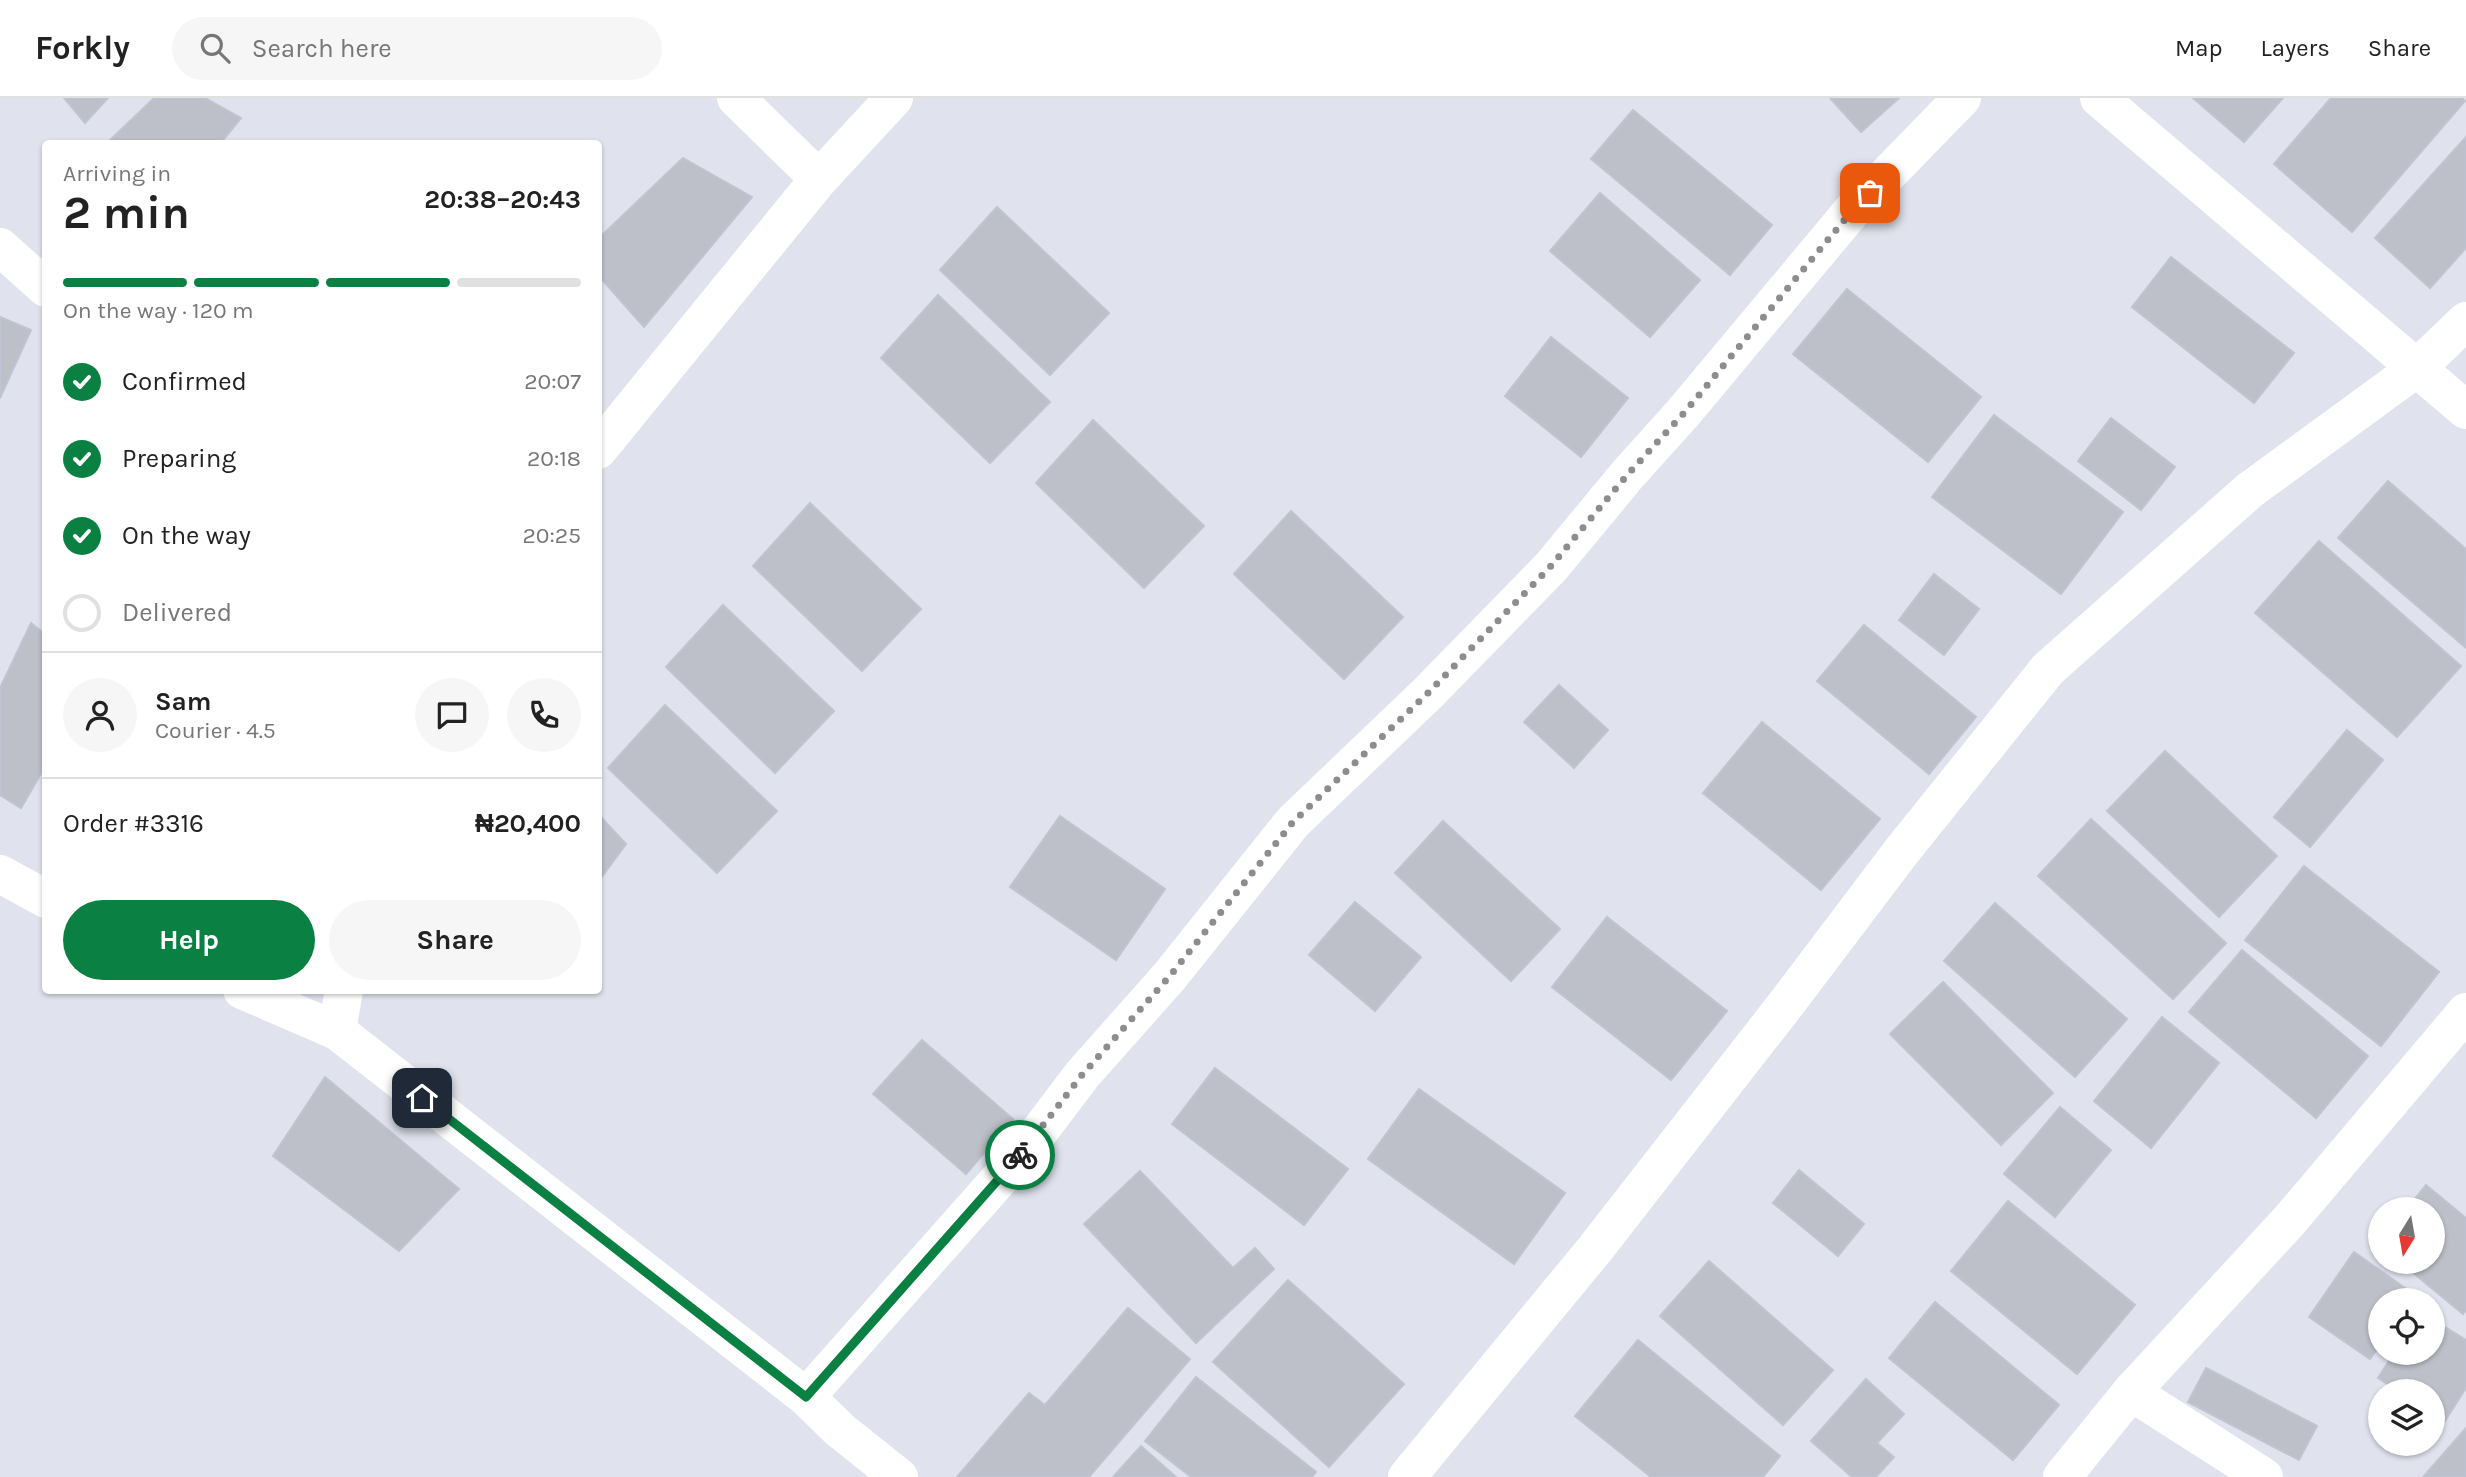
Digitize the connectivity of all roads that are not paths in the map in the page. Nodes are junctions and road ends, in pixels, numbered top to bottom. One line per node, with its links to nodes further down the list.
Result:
1 (736, 98): 5 (street)
2 (894, 98): 5 (street)
3 (1962, 98): 19 (street)
4 (2099, 98): 9 (street)
5 (819, 179): 11 (street)
6 (0, 247): 7 (street)
7 (42, 284)
8 (2466, 321): 9 (street)
9 (2417, 368): 10 (street); 21 (street)
10 (2466, 410)
11 (602, 445)
12 (0, 874): 13 (street)
13 (42, 897)
14 (251, 994): 17 (street)
15 (343, 994): 17 (street)
16 (2466, 1012): 18 (street)
17 (337, 1031): 19 (street)
18 (2131, 1392): 22 (street); 23 (street)
19 (806, 1397): 20 (street)
20 (899, 1477)
21 (1407, 1477)
22 (2062, 1477)
23 (2264, 1477)

